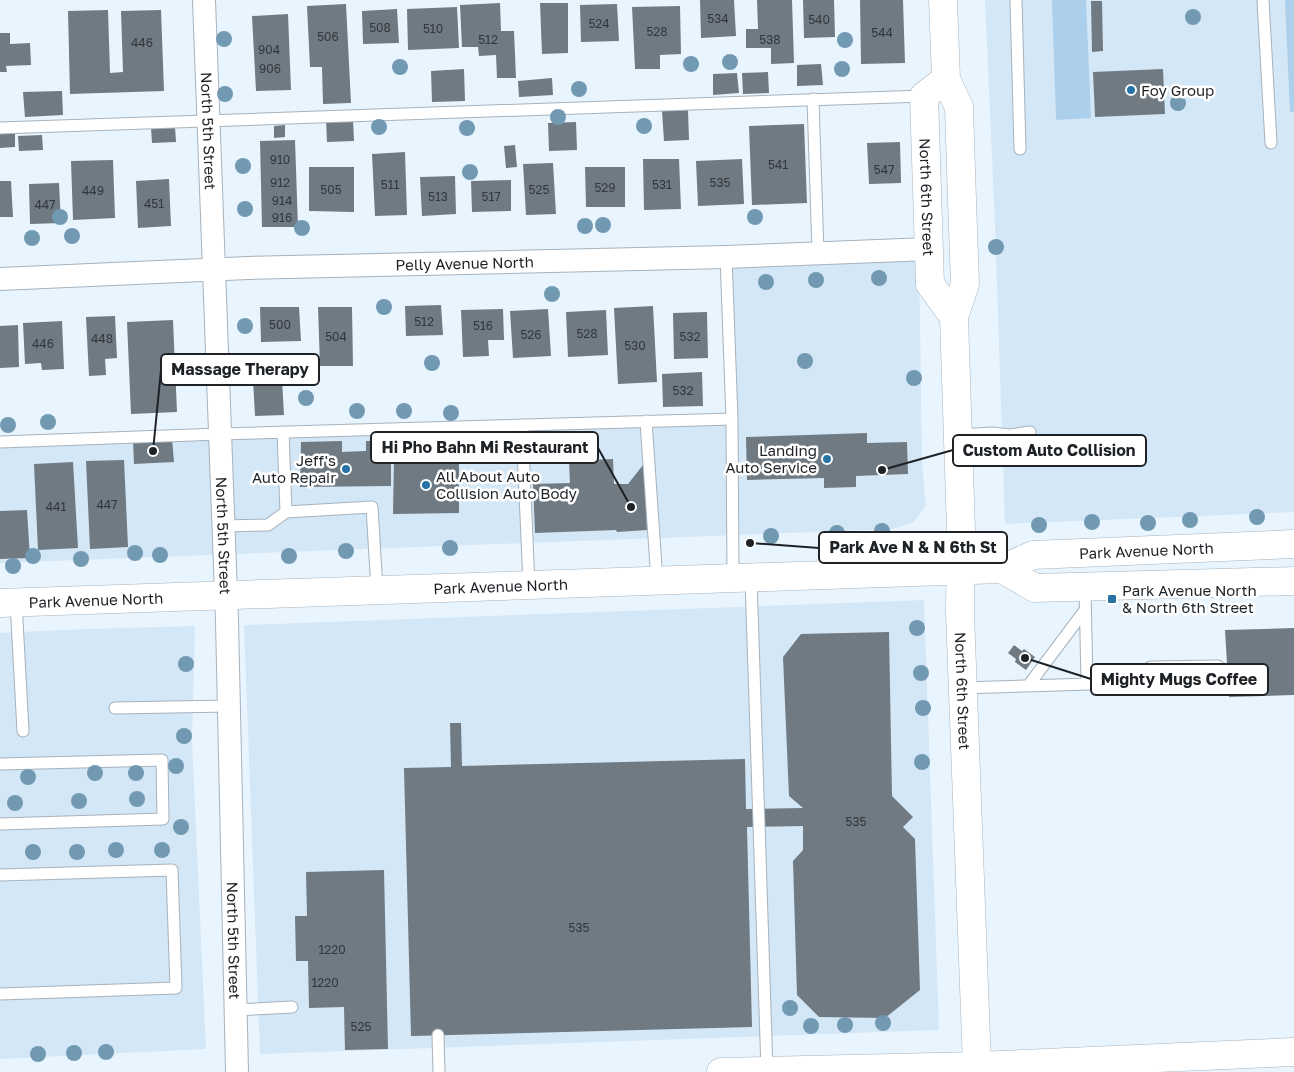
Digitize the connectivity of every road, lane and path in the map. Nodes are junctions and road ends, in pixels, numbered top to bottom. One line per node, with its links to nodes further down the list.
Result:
1 (204, 0): 11 (street, North 5th Street)
2 (924, 0): 7 (street, North 6th Street)
3 (943, 0): 7 (street)
4 (962, 0): 7 (street)
5 (1016, 0): 14 (lane)
6 (1263, 0): 13 (lane)
7 (945, 43): 8 (street, North 6th Street)
8 (946, 79): 9 (street); 20 (street, North 6th Street)
9 (924, 96): 10 (lane); 15 (street, North 6th Street)
10 (813, 99): 11 (lane); 16 (lane)
11 (208, 120): 12 (lane); 18 (street, North 5th Street)
12 (0, 128)
13 (1271, 143)
14 (1020, 148)
15 (928, 249): 16 (street, Pelly Avenue North); 20 (street, North 6th Street)
16 (818, 253): 17 (street, Pelly Avenue North)
17 (726, 256): 18 (street, Pelly Avenue North); 21 (lane)
18 (214, 269): 19 (street, Pelly Avenue North); 26 (street, North 5th Street)
19 (0, 279)
20 (954, 317): 27 (street, North 6th Street)
21 (732, 419): 22 (lane); 34 (lane)
22 (646, 421): 23 (lane); 36 (lane)
23 (522, 425): 24 (lane); 37 (lane)
24 (283, 432): 26 (lane); 29 (lane)
25 (1030, 432): 27 (lane)
26 (220, 434): 28 (lane); 30 (street, North 5th Street)
27 (958, 435): 33 (street, North 6th Street)
28 (0, 442)
29 (286, 512): 30 (lane); 38 (lane)
30 (223, 526): 39 (street, North 5th Street)
31 (1294, 544): 32 (street, Park Avenue North)
32 (1002, 570): 33 (street, Park Avenue North); 40 (street, Park Avenue North)
33 (960, 571): 34 (street, Park Avenue North); 45 (street, North 6th Street)
34 (742, 578): 36 (street, Park Avenue North); 58 (lane)
35 (1294, 580): 40 (street, Park Avenue North)
36 (657, 581): 37 (street, Park Avenue North)
37 (529, 585): 38 (street, Park Avenue North)
38 (377, 590): 39 (street, Park Avenue North)
39 (225, 595): 41 (street, Park Avenue North); 46 (street, North 5th Street)
40 (1085, 599): 43 (lane); 44 (lane)
41 (8, 602): 48 (lane)
42 (1218, 666): 43 (lane)
43 (1087, 684): 44 (lane)
44 (1028, 686): 45 (lane)
45 (963, 688): 57 (street, North 6th Street)
46 (229, 706): 47 (lane); 54 (street, North 5th Street)
47 (115, 708)
48 (23, 731)
49 (0, 764): 50 (lane)
50 (0, 824)
51 (0, 875): 52 (lane)
52 (0, 994)
53 (292, 1007): 54 (lane)
54 (235, 1010): 59 (street, North 5th Street)
55 (438, 1035): 60 (lane)
56 (1294, 1052): 57 (street)
57 (977, 1069): 58 (street)
58 (767, 1071): 61 (street)
59 (237, 1072)
60 (439, 1072)
61 (721, 1072)

